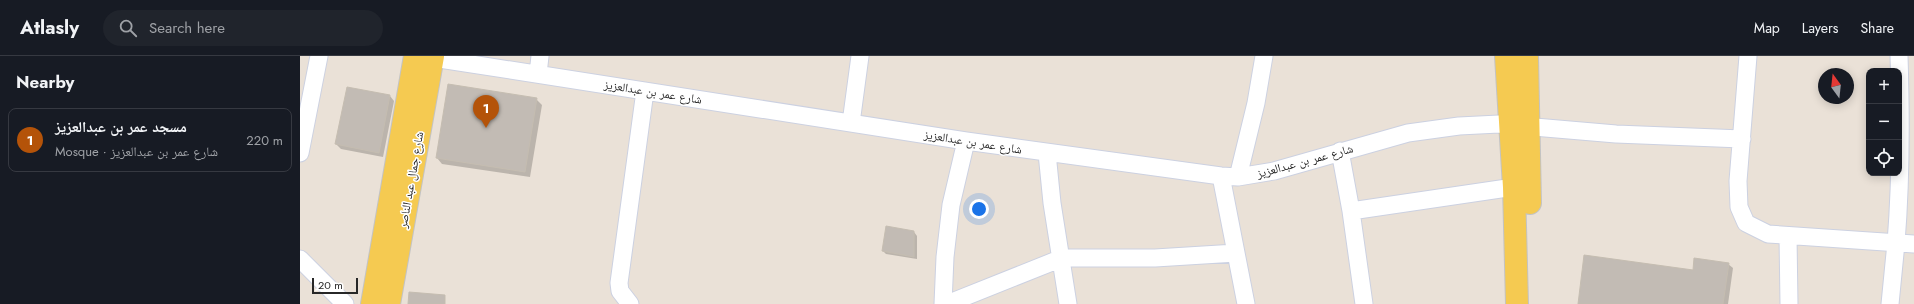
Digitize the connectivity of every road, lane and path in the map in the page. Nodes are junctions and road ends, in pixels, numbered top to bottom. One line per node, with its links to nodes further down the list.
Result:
1 (319, 56): 17 (street)
2 (540, 56): 10 (street)
3 (860, 56): 12 (street)
4 (1264, 56): 20 (street)
5 (1506, 56): 13 (main road)
6 (1527, 56): 13 (main road)
7 (1748, 56): 14 (street)
8 (1899, 56): 24 (street)
9 (427, 57): 10 (street, شارع عمر بن عبدالعزيز); 30 (main road, شارع جمال عبد الناصر); 31 (main road, شارع جمال عبد الناصر)
10 (538, 74): 11 (street, شارع عمر بن عبدالعزيز)
11 (645, 91): 12 (street, شارع عمر بن عبدالعزيز); 32 (street)
12 (851, 123): 15 (street, شارع عمر بن عبدالعزيز)
13 (1520, 126): 14 (street, شارع عمر بن عبدالعزيز); 16 (street, شارع عمر بن عبدالعزيز); 21 (main road); 39 (main road)
14 (1742, 139): 23 (street)
15 (966, 141): 18 (street, شارع عمر بن عبدالعزيز); 33 (street)
16 (1340, 151): 20 (street, شارع عمر بن عبدالعزيز); 22 (street)
17 (300, 153)
18 (1047, 153): 19 (street, شارع عمر بن عبدالعزيز); 27 (street)
19 (1221, 176): 20 (street, شارع عمر بن عبدالعزيز); 26 (street)
20 (1238, 177)
21 (1514, 187): 22 (street); 38 (main road)
22 (1351, 211): 37 (street)
23 (1788, 236): 24 (street); 40 (street)
24 (1896, 243): 25 (street); 41 (street)
25 (1914, 244)
26 (1236, 253): 27 (street); 36 (street)
27 (1062, 258): 34 (street); 35 (street)
28 (300, 259): 29 (street)
29 (345, 304)
30 (372, 304)
31 (389, 304)
32 (630, 304)
33 (943, 304)
34 (947, 304)
35 (1068, 304)
36 (1246, 304)
37 (1364, 304)
38 (1517, 304)
39 (1531, 304)
40 (1789, 304)
41 (1890, 304)

